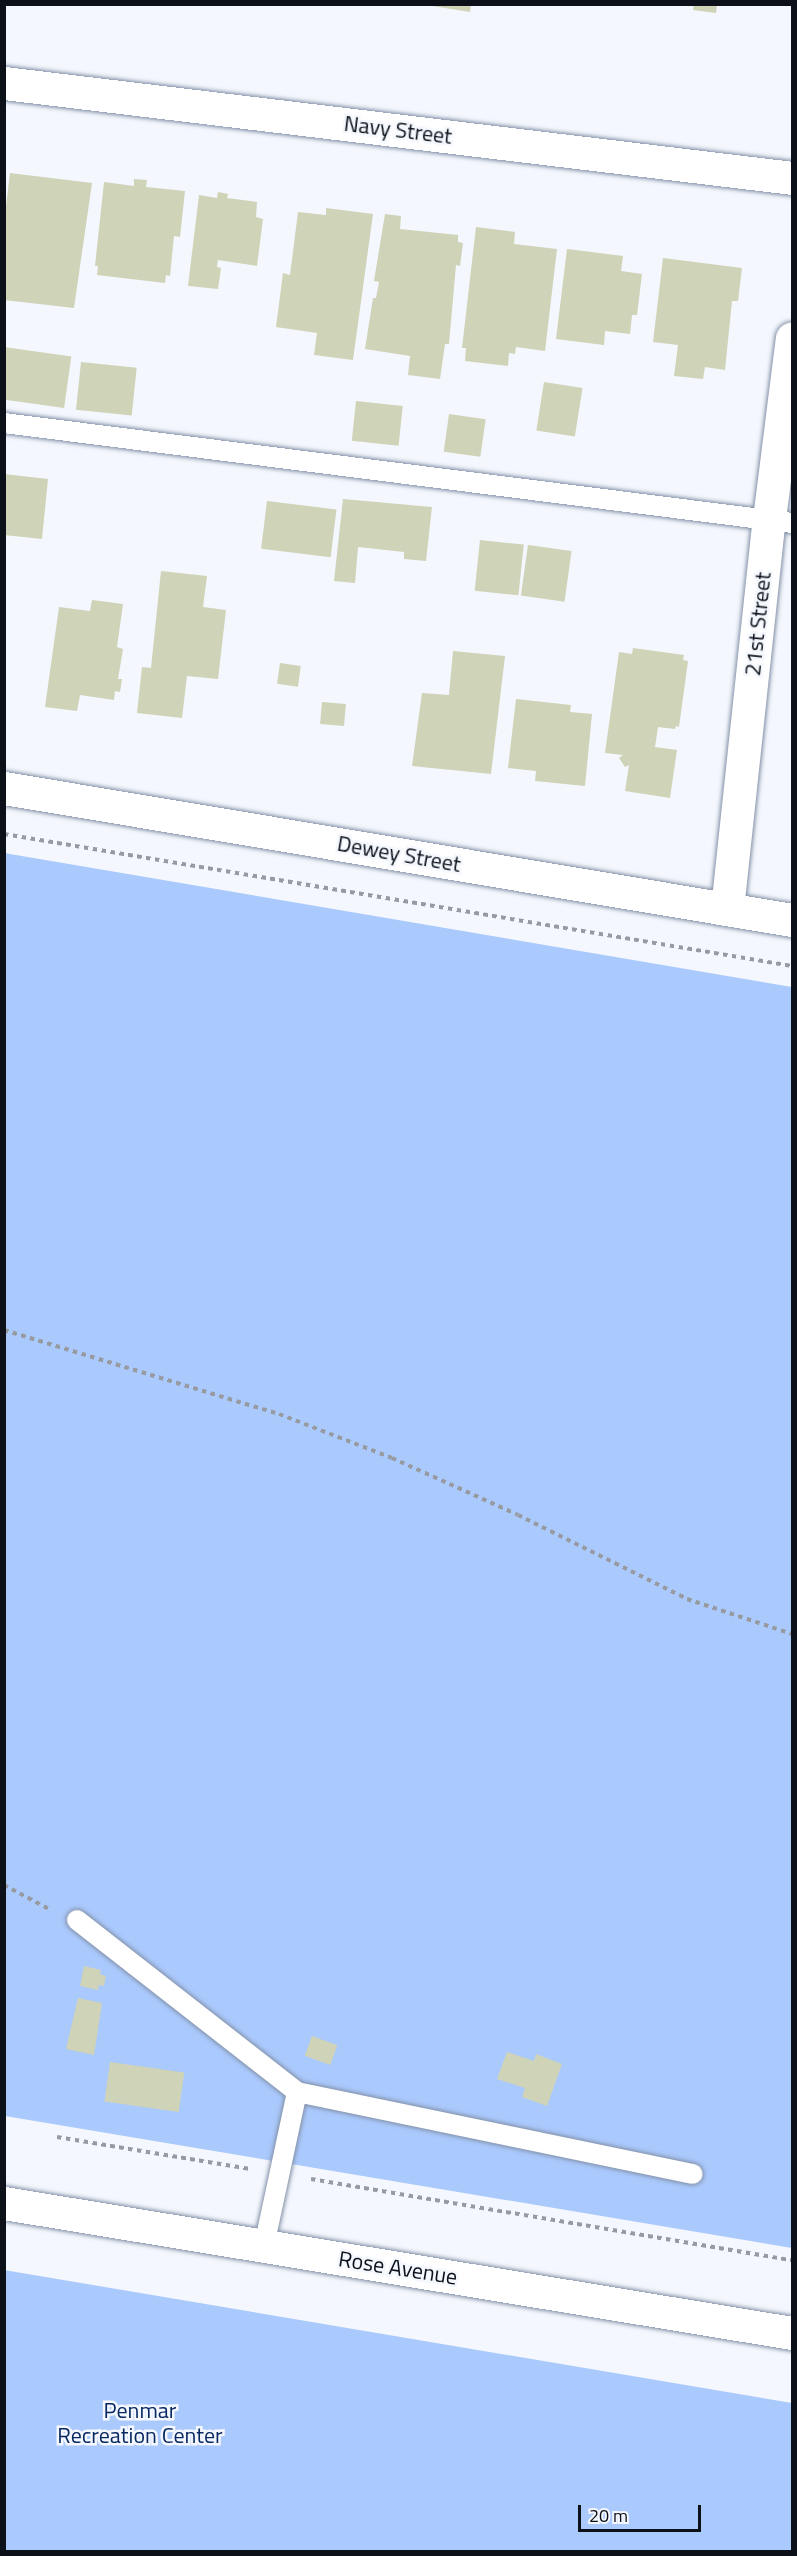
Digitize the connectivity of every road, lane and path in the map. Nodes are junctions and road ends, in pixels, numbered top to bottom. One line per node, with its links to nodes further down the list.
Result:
1 (4, 83): 2 (street, Navy Street)
2 (792, 178)
3 (792, 338): 5 (street, 21st Street)
4 (4, 423): 5 (lane)
5 (781, 521): 8 (street, 21st Street)
6 (4, 788): 8 (street, Dewey Street)
7 (4, 834): 10 (path)
8 (727, 909): 9 (street, Dewey Street)
9 (792, 921)
10 (792, 966)
11 (4, 1330): 12 (path)
12 (792, 1634)
13 (4, 1886): 14 (path)
14 (78, 1920): 15 (lane)
15 (297, 2092): 17 (lane); 18 (lane)
16 (57, 2137): 17 (path)
17 (280, 2174): 20 (lane); 21 (path)
18 (693, 2174)
19 (4, 2204): 20 (street, Rose Avenue)
20 (264, 2246): 22 (street, Rose Avenue)
21 (792, 2260)
22 (792, 2333)

